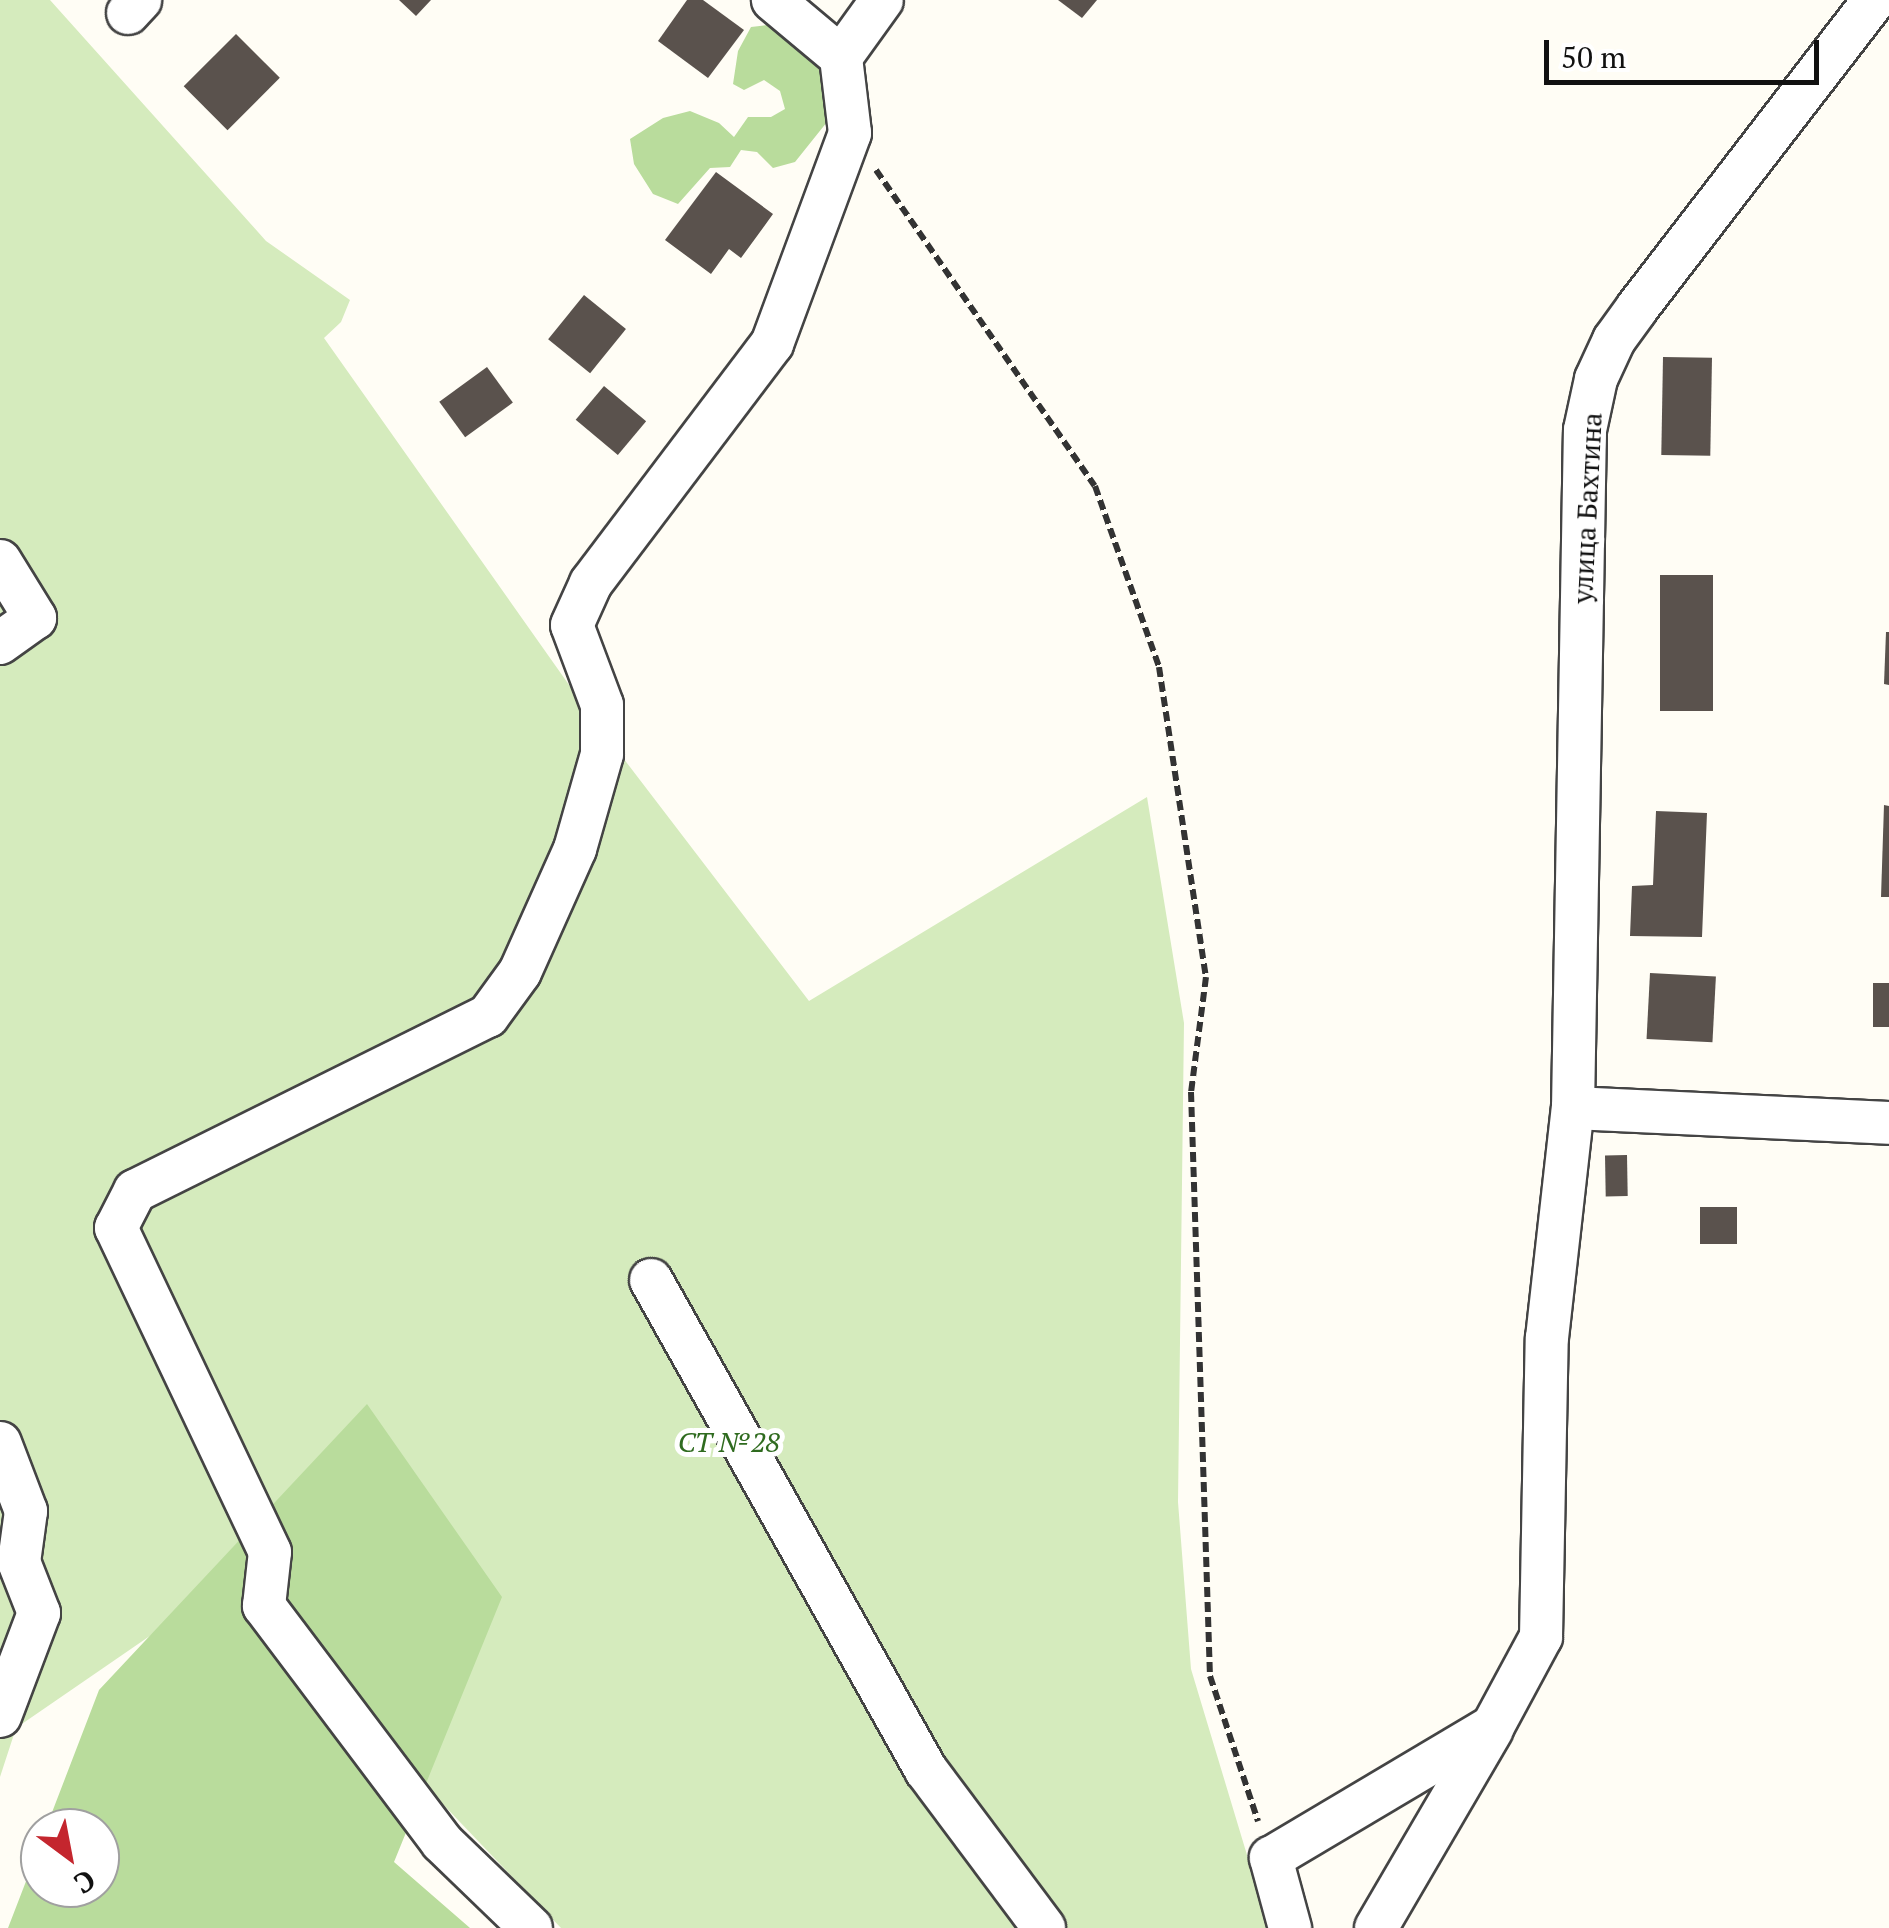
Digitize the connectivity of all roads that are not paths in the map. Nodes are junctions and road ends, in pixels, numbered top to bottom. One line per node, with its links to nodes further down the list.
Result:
1 (773, 0): 4 (street)
2 (882, 0): 4 (street)
3 (1874, 0): 7 (street, улица Бахтина)
4 (841, 57): 14 (street)
5 (0, 561): 6 (street)
6 (0, 643)
7 (1573, 1108): 8 (street); 13 (street, улица Бахтина)
8 (1889, 1123)
9 (651, 1280): 15 (street)
10 (0, 1443): 11 (street)
11 (9, 1560): 12 (street)
12 (0, 1716)
13 (1494, 1726): 16 (street); 17 (street, улица Бахтина)
14 (531, 1928)
15 (1044, 1928)
16 (1290, 1928)
17 (1376, 1928)

